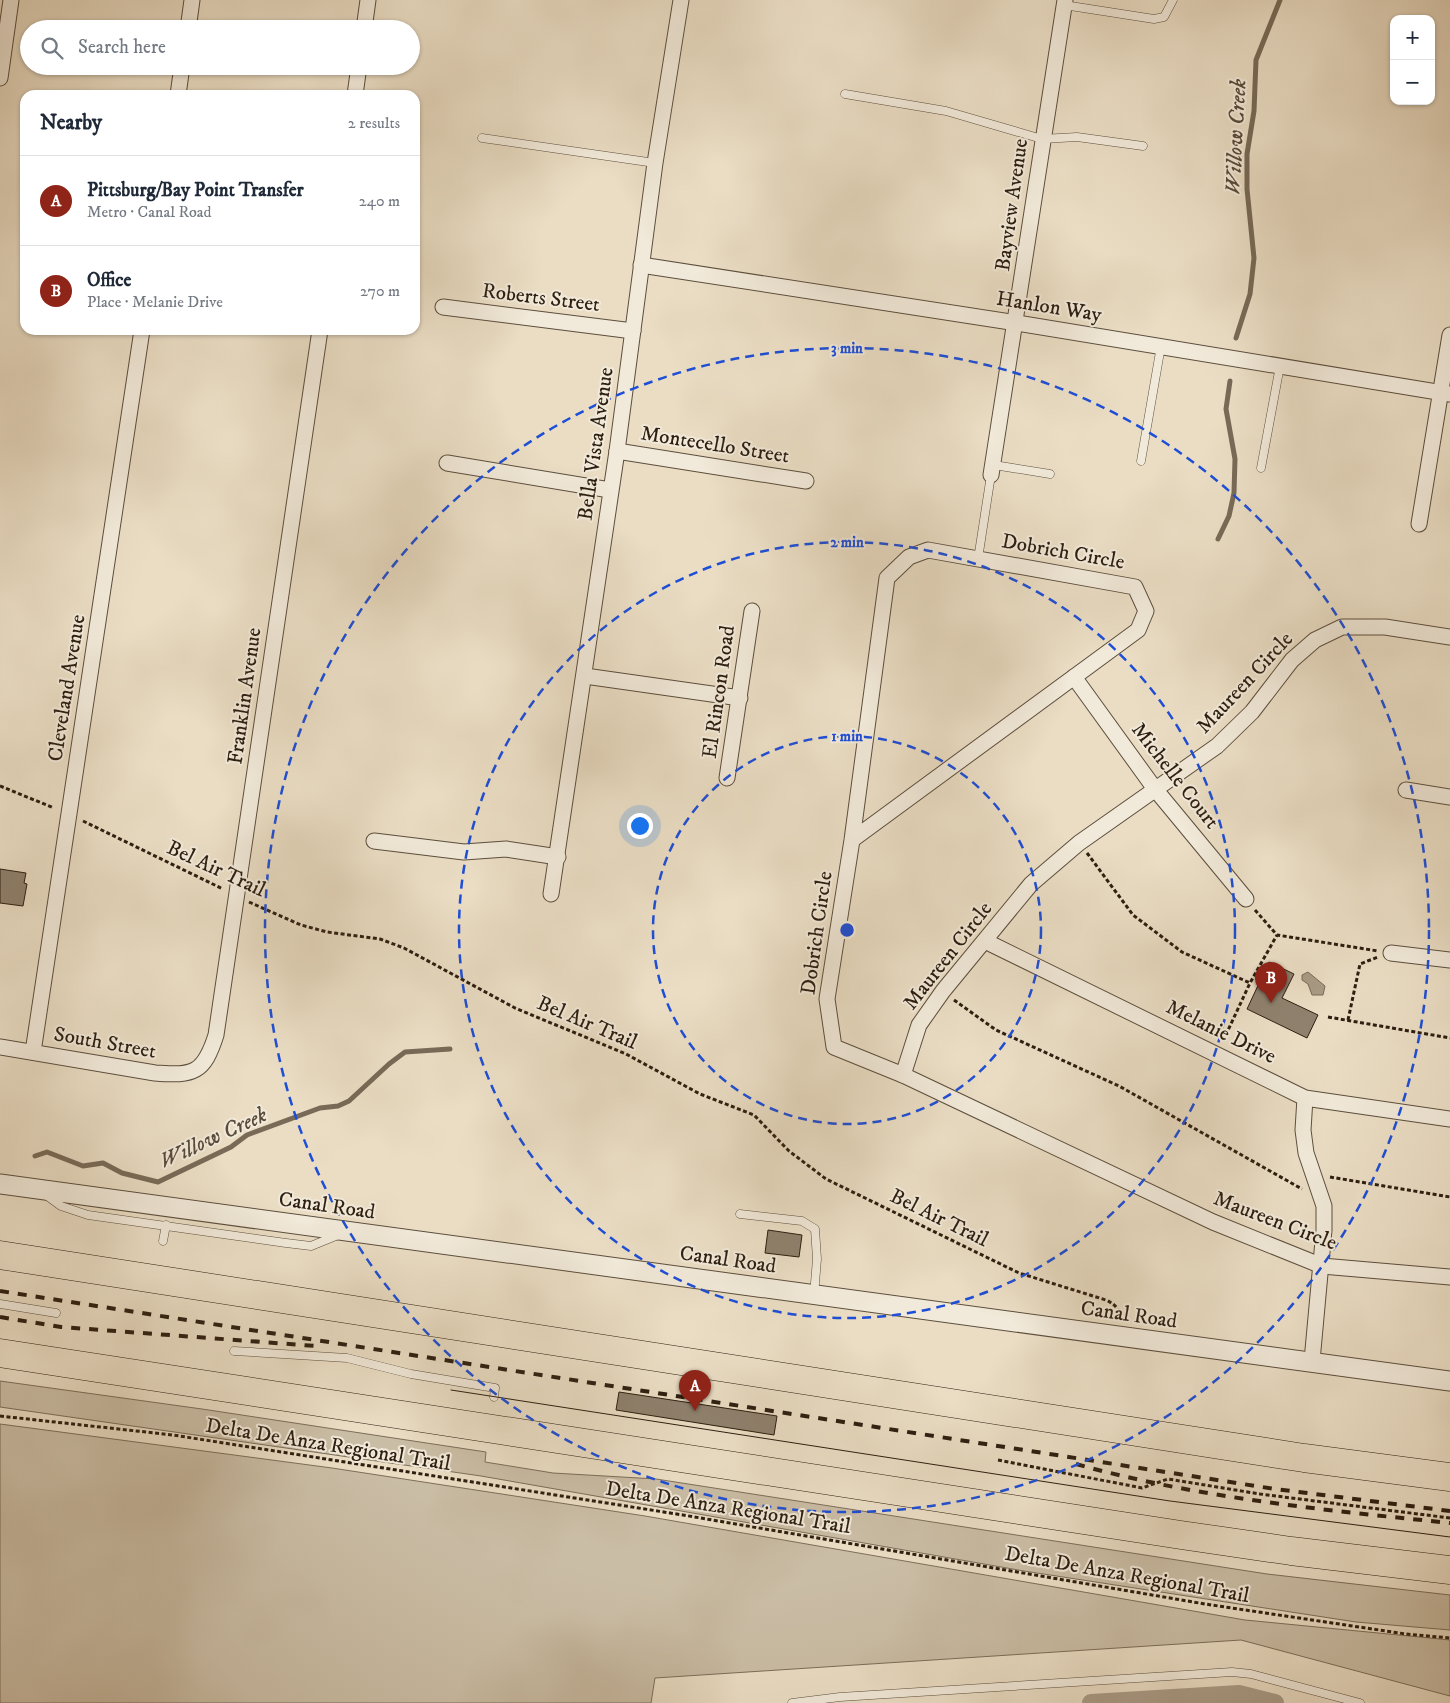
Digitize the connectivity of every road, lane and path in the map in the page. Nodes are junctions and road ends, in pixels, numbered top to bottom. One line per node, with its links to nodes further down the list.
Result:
1 (11, 0): 11 (street)
2 (192, 0): 7 (street)
3 (368, 0): 8 (street)
4 (681, 0): 18 (street, Bella Vista Avenue)
5 (1173, 0): 6 (lane)
6 (1065, 2): 16 (street, Bayview Avenue)
7 (189, 20)
8 (365, 20)
9 (181, 75): 12 (street)
10 (357, 75): 13 (street)
11 (0, 78)
12 (179, 90)
13 (355, 90)
14 (845, 94): 16 (lane)
15 (482, 138): 18 (lane)
16 (1042, 139): 17 (lane); 21 (street, Bayview Avenue)
17 (1143, 146)
18 (654, 163): 19 (street, Bella Vista Avenue)
19 (641, 265): 21 (street, Hanlon Way); 22 (street, Bella Vista Avenue)
20 (443, 306): 22 (street, Roberts Street)
21 (1017, 322): 26 (street, Hanlon Way); 34 (street, Bayview Avenue)
22 (633, 331): 30 (street, Bella Vista Avenue)
23 (141, 335): 50 (street, Cleveland Avenue)
24 (319, 335): 56 (street, Franklin Avenue)
25 (1450, 335): 27 (street)
26 (1161, 346): 28 (street, Hanlon Way); 31 (lane)
27 (1448, 358): 29 (street)
28 (1280, 366): 29 (street, Hanlon Way); 33 (lane)
29 (1445, 394): 38 (street)
30 (617, 451): 36 (street, Montecello Street); 37 (street, Bella Vista Avenue)
31 (1141, 461)
32 (447, 463): 37 (street)
33 (1261, 468)
34 (992, 470): 35 (lane); 39 (lane)
35 (1050, 474)
36 (806, 481)
37 (610, 490): 42 (street, Bella Vista Avenue)
38 (1419, 524)
39 (978, 559): 43 (street, Dobrich Circle); 51 (street, Dobrich Circle)
40 (752, 611): 44 (street, El Rincon Road)
41 (1450, 637): 47 (street, Maureen Circle)
42 (584, 676): 44 (street); 54 (street, Bella Vista Avenue)
43 (1074, 677): 47 (street, Michelle Court); 51 (street, Dobrich Circle)
44 (740, 698): 45 (street, El Rincon Road)
45 (727, 778)
46 (0, 786): 50 (path, Bel Air Trail)
47 (1155, 789): 53 (street, Maureen Circle); 57 (street, Michelle Court)
48 (1406, 790): 49 (street)
49 (1450, 797)
50 (69, 814): 56 (path, Bel Air Trail); 68 (street, Cleveland Avenue)
51 (852, 840): 71 (street, Dobrich Circle)
52 (374, 841): 54 (street)
53 (1080, 843): 59 (street, Maureen Circle); 62 (path)
54 (558, 857): 55 (street, Bella Vista Avenue)
55 (551, 894)
56 (237, 896): 70 (street, Franklin Avenue); 89 (path, Bel Air Trail)
57 (1246, 899): 58 (path)
58 (1276, 935): 60 (path); 62 (path)
59 (985, 941): 63 (street, Maureen Circle); 69 (street, Melanie Drive)
60 (1391, 953): 61 (street); 65 (path)
61 (1450, 960)
62 (1250, 983): 69 (path)
63 (942, 991): 71 (street, Maureen Circle); 78 (path)
64 (1328, 1017): 65 (path)
65 (1348, 1020): 66 (path)
66 (1450, 1038)
67 (0, 1047): 68 (street, South Street)
68 (33, 1052): 70 (street, South Street)
69 (1218, 1053): 72 (street, Melanie Drive)
70 (202, 1065)
71 (903, 1075): 84 (street, Maureen Circle)
72 (1305, 1098): 73 (street, Melanie Drive); 74 (street)
73 (1450, 1119)
74 (1314, 1174): 77 (path); 78 (street)
75 (0, 1184): 76 (street, Canal Road)
76 (40, 1190): 80 (lane); 81 (street, Canal Road)
77 (1450, 1196)
78 (1322, 1200): 84 (street)
79 (740, 1214): 86 (lane)
80 (166, 1225): 81 (lane); 82 (lane)
81 (347, 1232): 86 (street, Canal Road)
82 (163, 1241)
83 (0, 1255): 97 (highway)
84 (1322, 1266): 85 (street, Maureen Circle); 92 (street)
85 (1450, 1277)
86 (814, 1295): 89 (street, Canal Road)
87 (0, 1304): 88 (lane)
88 (56, 1313)
89 (1120, 1336): 92 (street, Canal Road)
90 (234, 1352): 94 (lane)
91 (0, 1353): 99 (highway)
92 (1312, 1361): 93 (street, Canal Road)
93 (1450, 1381)
94 (494, 1397)
95 (0, 1416): 100 (path, Delta De Anza Regional Trail)
96 (998, 1460): 98 (path)
97 (1450, 1477)
98 (1450, 1518)
99 (1450, 1570)
100 (1450, 1638)
101 (792, 1703): 102 (lane)
102 (1360, 1703)

